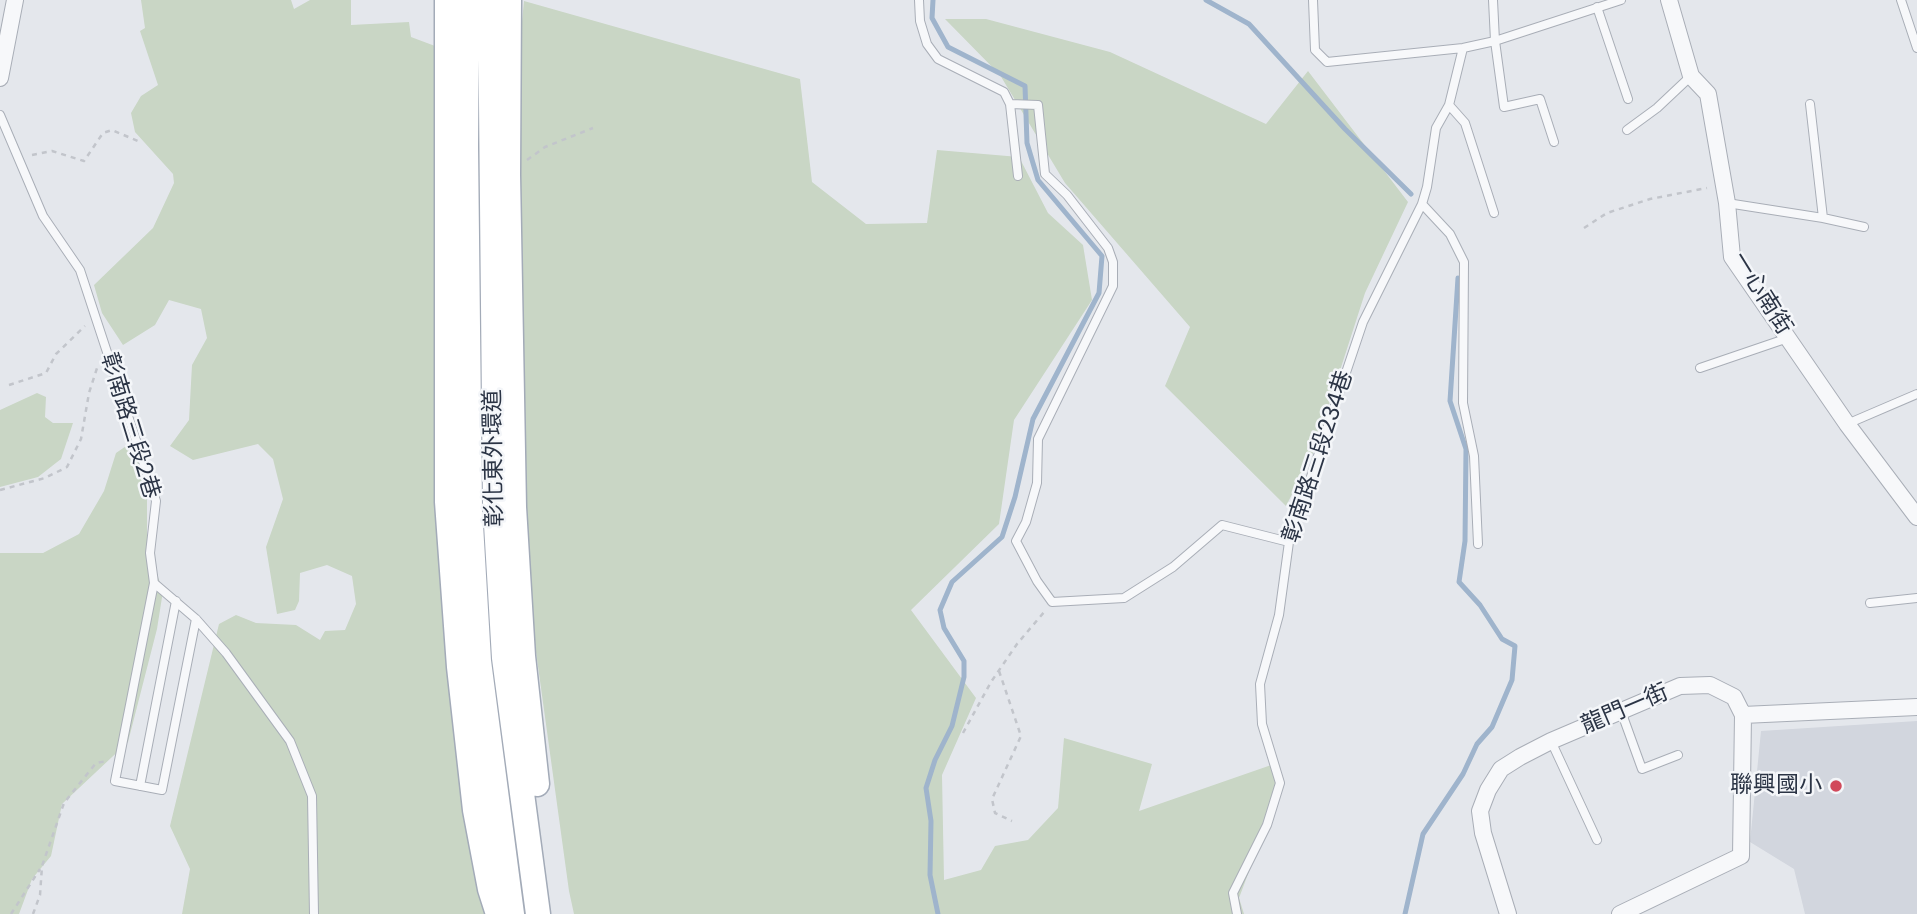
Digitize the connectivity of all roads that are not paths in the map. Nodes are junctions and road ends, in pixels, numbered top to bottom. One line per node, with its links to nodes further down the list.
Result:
1 (447, 0): 52 (main road)
2 (467, 0): 53 (main road, 彰化東外環道)
3 (490, 0): 54 (main road, 彰化東外環道)
4 (509, 0): 55 (main road)
5 (919, 0): 19 (lane)
6 (1313, 0): 14 (lane)
7 (1493, 0): 13 (lane)
8 (1621, 0): 12 (lane)
9 (1669, 0): 16 (street, 一心南街)
10 (1901, 0): 15 (lane)
11 (9, 6): 17 (street)
12 (1597, 8): 13 (lane); 18 (lane)
13 (1495, 41): 14 (lane); 24 (lane)
14 (1464, 48): 21 (lane, 彰南路三段234巷)
15 (1917, 48)
16 (1691, 76): 23 (lane); 26 (street, 一心南街)
17 (0, 78)
18 (1628, 99)
19 (1010, 104): 25 (lane); 36 (lane)
20 (1810, 104): 29 (lane)
21 (1449, 105): 27 (lane, 彰南路三段234巷); 28 (lane)
22 (0, 115): 38 (lane, 彰南路三段2巷)
23 (1627, 130)
24 (1553, 142)
25 (1018, 176)
26 (1727, 203): 29 (lane); 31 (street, 一心南街)
27 (1422, 204): 36 (lane, 彰南路三段234巷); 37 (lane)
28 (1494, 213)
29 (1823, 218): 30 (lane)
30 (1864, 227)
31 (1788, 338): 32 (lane); 34 (street, 一心南街)
32 (1700, 368)
33 (1917, 394): 34 (lane)
34 (1847, 424): 35 (street, 一心南街)
35 (1917, 517)
36 (1289, 542): 56 (lane, 彰南路三段234巷)
37 (1478, 544)
38 (153, 583): 40 (lane); 48 (lane, 彰南路三段2巷)
39 (1917, 598): 41 (lane)
40 (176, 601): 42 (lane); 48 (lane)
41 (1870, 603)
42 (196, 619): 48 (lane); 51 (lane)
43 (1917, 707): 45 (street)
44 (1621, 711): 45 (street, 龍門一街); 46 (street, 龍門一街); 47 (lane)
45 (1743, 715): 50 (street)
46 (1551, 741): 49 (lane); 57 (street, 龍門一街)
47 (1678, 755)
48 (140, 786)
49 (1597, 840)
50 (1650, 908): 58 (street)
51 (314, 914)
52 (498, 914)
53 (512, 914)
54 (538, 914)
55 (545, 914)
56 (1237, 914)
57 (1508, 914)
58 (1620, 914)

